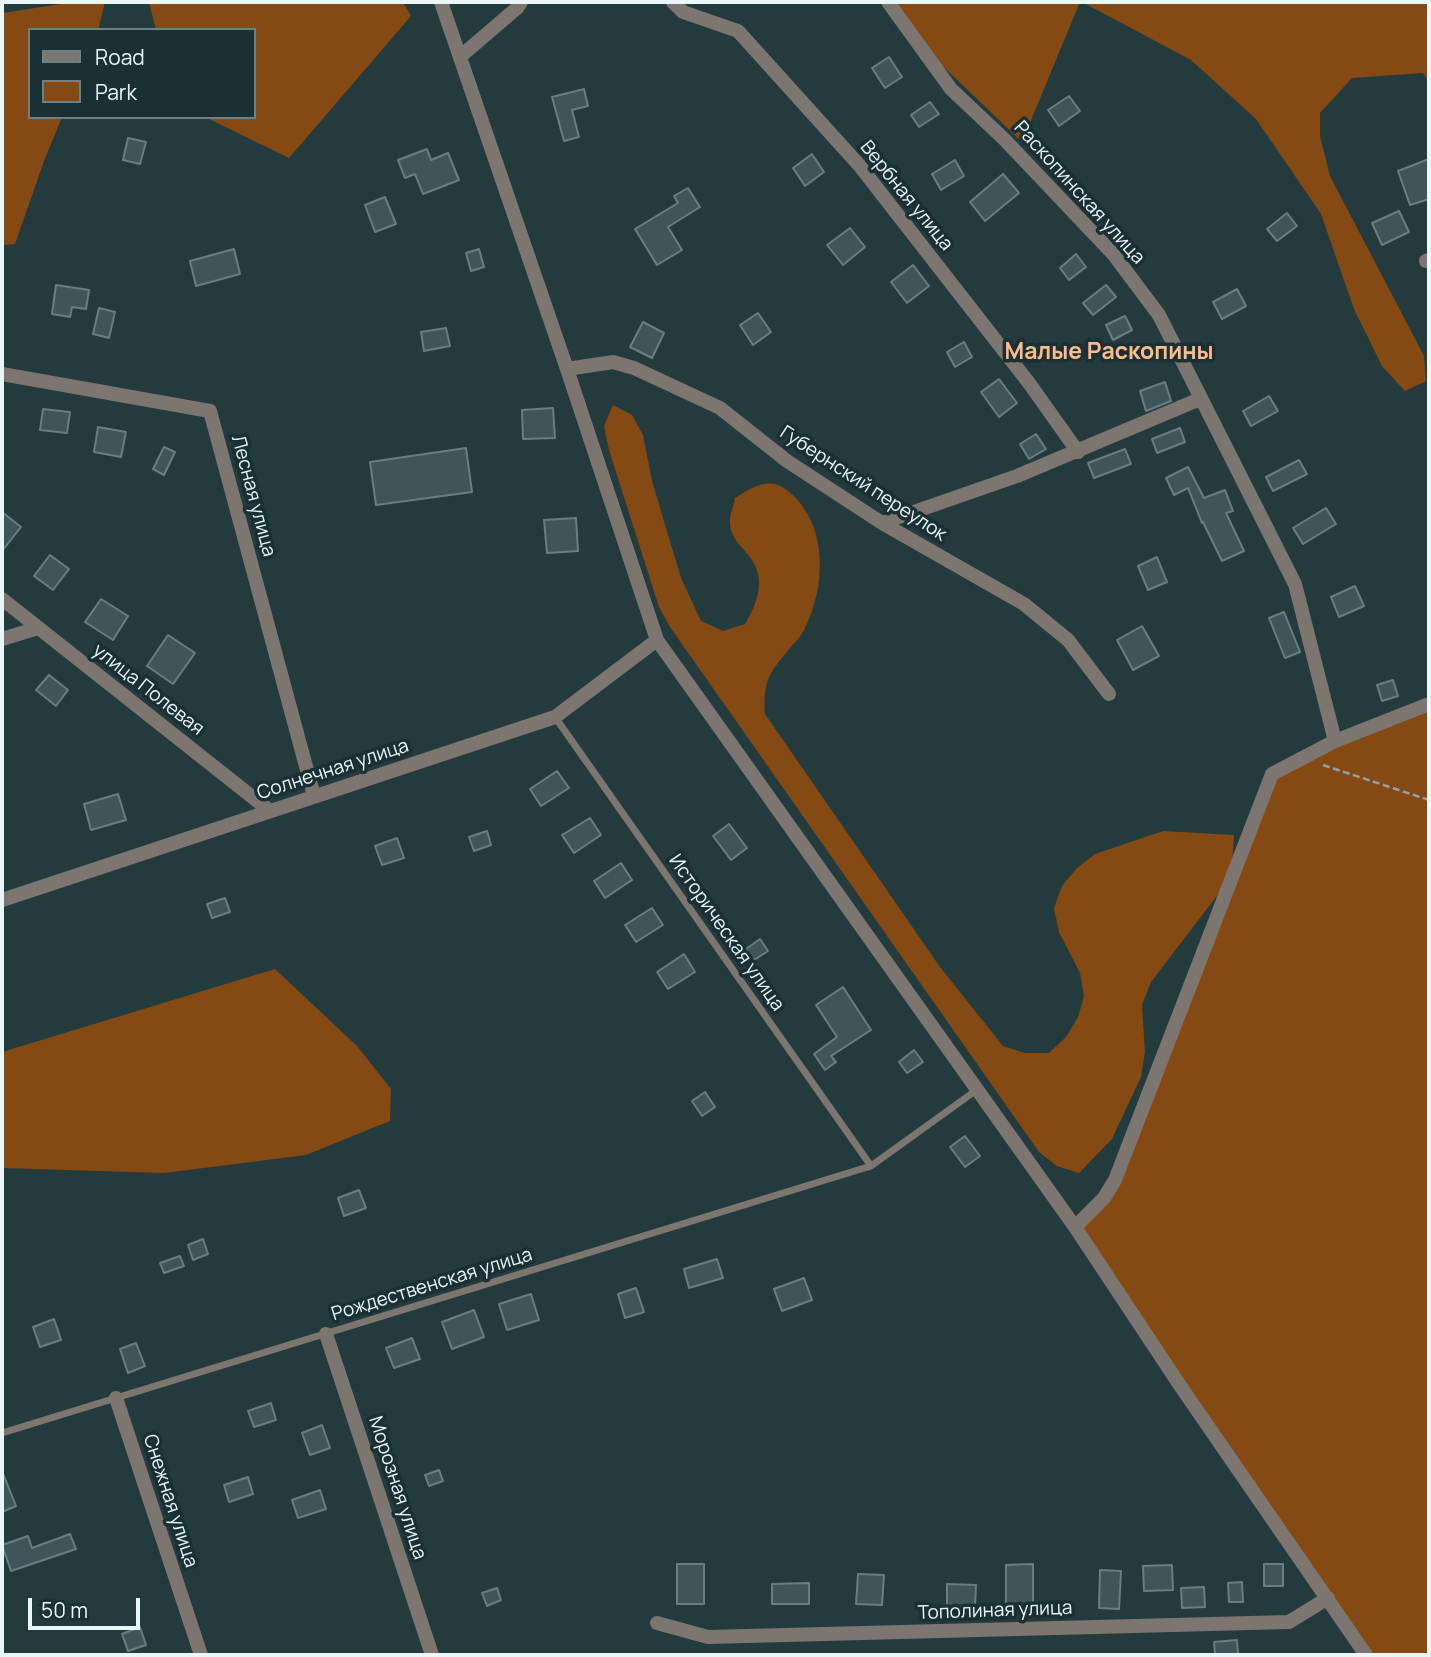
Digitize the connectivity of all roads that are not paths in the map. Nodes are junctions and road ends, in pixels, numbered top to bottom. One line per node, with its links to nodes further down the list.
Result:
1 (441, 2): 5 (street)
2 (520, 2): 5 (street)
3 (673, 2): 9 (street, Вербная улица)
4 (888, 2): 8 (street, Раскопинская улица)
5 (461, 56): 6 (street)
6 (568, 369): 10 (street, Губернский переулок); 14 (street)
7 (2, 374): 19 (street, Лесная улица)
8 (1200, 399): 9 (street); 18 (street, Раскопинская улица)
9 (1078, 452): 10 (street)
10 (882, 523): 15 (street, Губернский переулок)
11 (2, 599): 12 (street, улица Полевая)
12 (38, 628): 13 (street); 20 (street, улица Полевая)
13 (2, 639)
14 (657, 640): 17 (street, Солнечная улица); 22 (street)
15 (1108, 694)
16 (1429, 704): 18 (street)
17 (555, 717): 19 (street, Солнечная улица); 23 (lane, Историческая улица)
18 (1335, 741): 24 (street)
19 (314, 796): 20 (street, Солнечная улица)
20 (270, 811): 21 (street, Солнечная улица)
21 (2, 900)
22 (978, 1089): 23 (lane, Рождественская улица); 24 (street)
23 (871, 1167): 25 (lane, Рождественская улица)
24 (1075, 1227): 28 (street)
25 (326, 1334): 26 (lane, Рождественская улица); 31 (street, Морозная улица)
26 (116, 1398): 27 (lane, Рождественская улица); 30 (street, Снежная улица)
27 (2, 1433)
28 (1328, 1598): 29 (street, Тополиная улица); 32 (street)
29 (657, 1623)
30 (201, 1655)
31 (432, 1655)
32 (1366, 1655)

